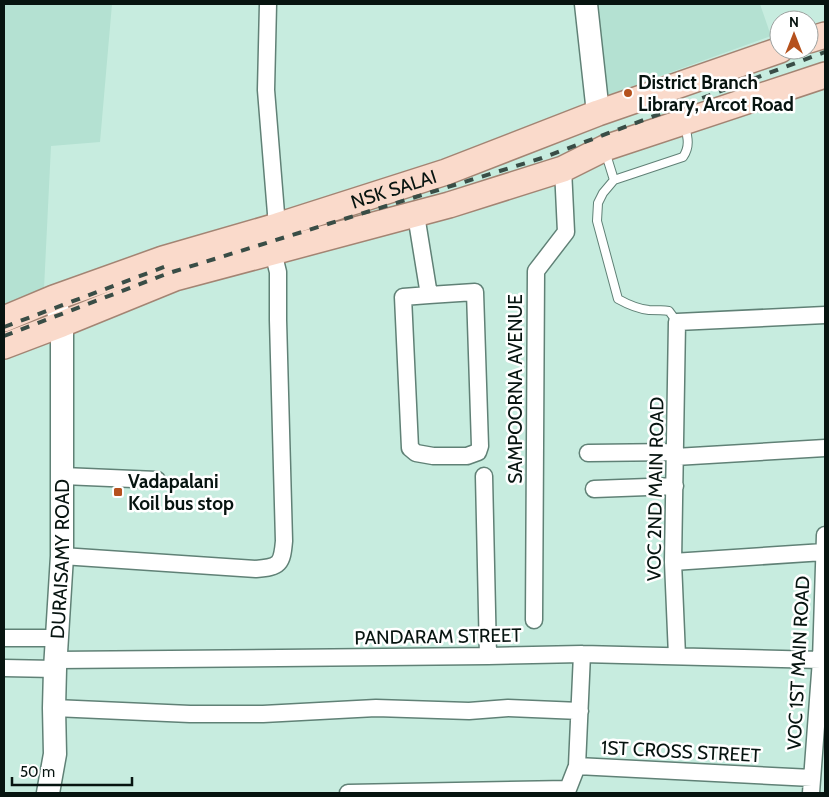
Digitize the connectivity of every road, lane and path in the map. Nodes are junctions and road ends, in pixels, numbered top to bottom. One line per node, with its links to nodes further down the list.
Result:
1 (268, 4): 13 (street)
2 (586, 4): 5 (street)
3 (769, 54): 5 (main road, NSK SALAI)
4 (825, 75): 6 (main road)
5 (598, 112): 7 (main road, NSK SALAI)
6 (684, 122): 8 (main road); 10 (lane)
7 (516, 145): 11 (main road); 13 (main road, NSK SALAI)
8 (605, 148): 9 (main road); 10 (lane)
9 (563, 169): 11 (main road); 34 (street, SAMPOORNA AVENUE)
10 (614, 180): 19 (lane)
11 (525, 181): 12 (main road)
12 (416, 215): 14 (main road); 15 (street)
13 (276, 226): 16 (main road, NSK SALAI)
14 (273, 252): 20 (main road); 32 (street)
15 (430, 295): 15 (street)
16 (54, 298): 18 (main road, NSK SALAI); 20 (street, DURAISAMY ROAD)
17 (825, 315): 19 (street)
18 (4, 320)
19 (677, 322): 24 (street, VOC 2ND MAIN ROAD)
20 (62, 324): 21 (main road); 25 (street, DURAISAMY ROAD)
21 (4, 346)
22 (825, 448): 24 (street)
23 (588, 453): 24 (street)
24 (675, 454): 28 (street, VOC 2ND MAIN ROAD)
25 (63, 476): 27 (street); 32 (street, DURAISAMY ROAD)
26 (484, 476): 38 (street)
27 (157, 480)
28 (675, 486): 29 (street); 33 (street, VOC 2ND MAIN ROAD)
29 (594, 489)
30 (825, 535): 31 (street, VOC 1ST MAIN ROAD)
31 (824, 552): 33 (street); 40 (street, VOC 1ST MAIN ROAD)
32 (62, 556): 37 (street, DURAISAMY ROAD)
33 (673, 562): 39 (street, VOC 2ND MAIN ROAD)
34 (534, 620)
35 (4, 638): 37 (street)
36 (582, 654): 38 (street, PANDARAM STREET); 39 (street, PANDARAM STREET); 43 (street)
37 (56, 656): 38 (street, PANDARAM STREET); 41 (street); 42 (street, DURAISAMY ROAD)
38 (488, 656)
39 (677, 656): 40 (street, PANDARAM STREET)
40 (821, 660): 44 (street, VOC 1ST MAIN ROAD)
41 (4, 668)
42 (54, 708): 43 (street); 48 (street, DURAISAMY ROAD)
43 (580, 711): 45 (street)
44 (820, 748): 46 (street, VOC 1ST MAIN ROAD)
45 (578, 766): 46 (street, 1ST CROSS STREET); 47 (street)
46 (811, 785)
47 (568, 791): 49 (street)
48 (48, 793)
49 (348, 793)

